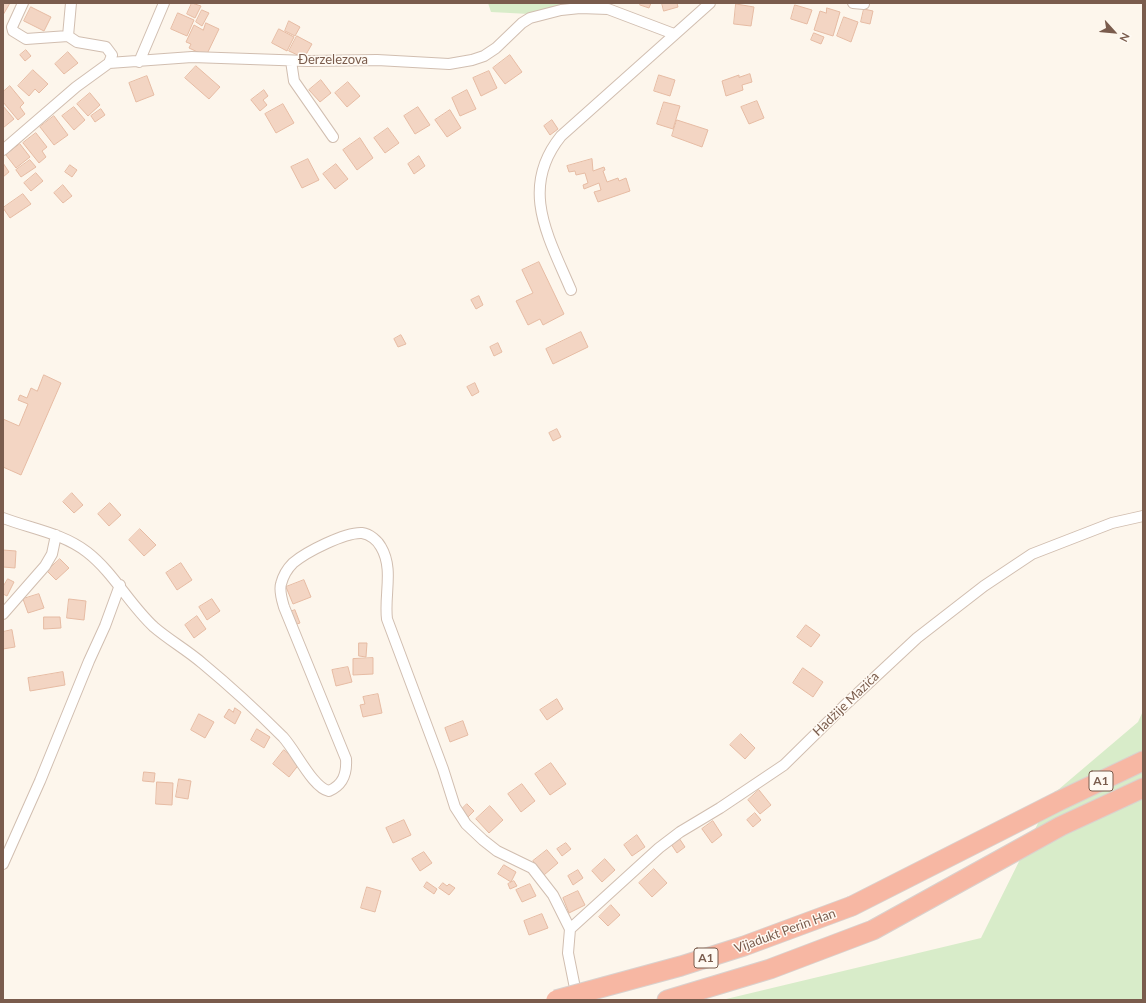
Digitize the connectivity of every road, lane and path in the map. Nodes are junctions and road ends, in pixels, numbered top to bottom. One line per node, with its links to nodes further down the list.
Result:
1 (22, 3): 8 (street)
2 (71, 3): 8 (street)
3 (164, 3): 11 (street)
4 (710, 3): 7 (street)
5 (853, 3): 6 (street)
6 (864, 4)
7 (674, 34): 9 (street, Đerzelezova); 14 (street)
8 (68, 36): 10 (street)
9 (291, 61): 11 (street, Đerzelezova); 12 (street)
10 (109, 62): 11 (street, Đerzelezova); 13 (street)
11 (139, 62)
12 (333, 137)
13 (3, 150)
14 (571, 290)
15 (1143, 516): 23 (street, Hadžije Mazića)
16 (3, 518): 17 (street)
17 (56, 535): 18 (street); 19 (street)
18 (120, 585): 22 (street); 23 (street)
19 (3, 614)
20 (1143, 761): 24 (highway, Vijadukt Perin Han / A1, bridge)
21 (1143, 788): 26 (highway, A1)
22 (3, 864)
23 (570, 929): 25 (street)
24 (556, 1000)
25 (577, 1000)
26 (667, 1000)

